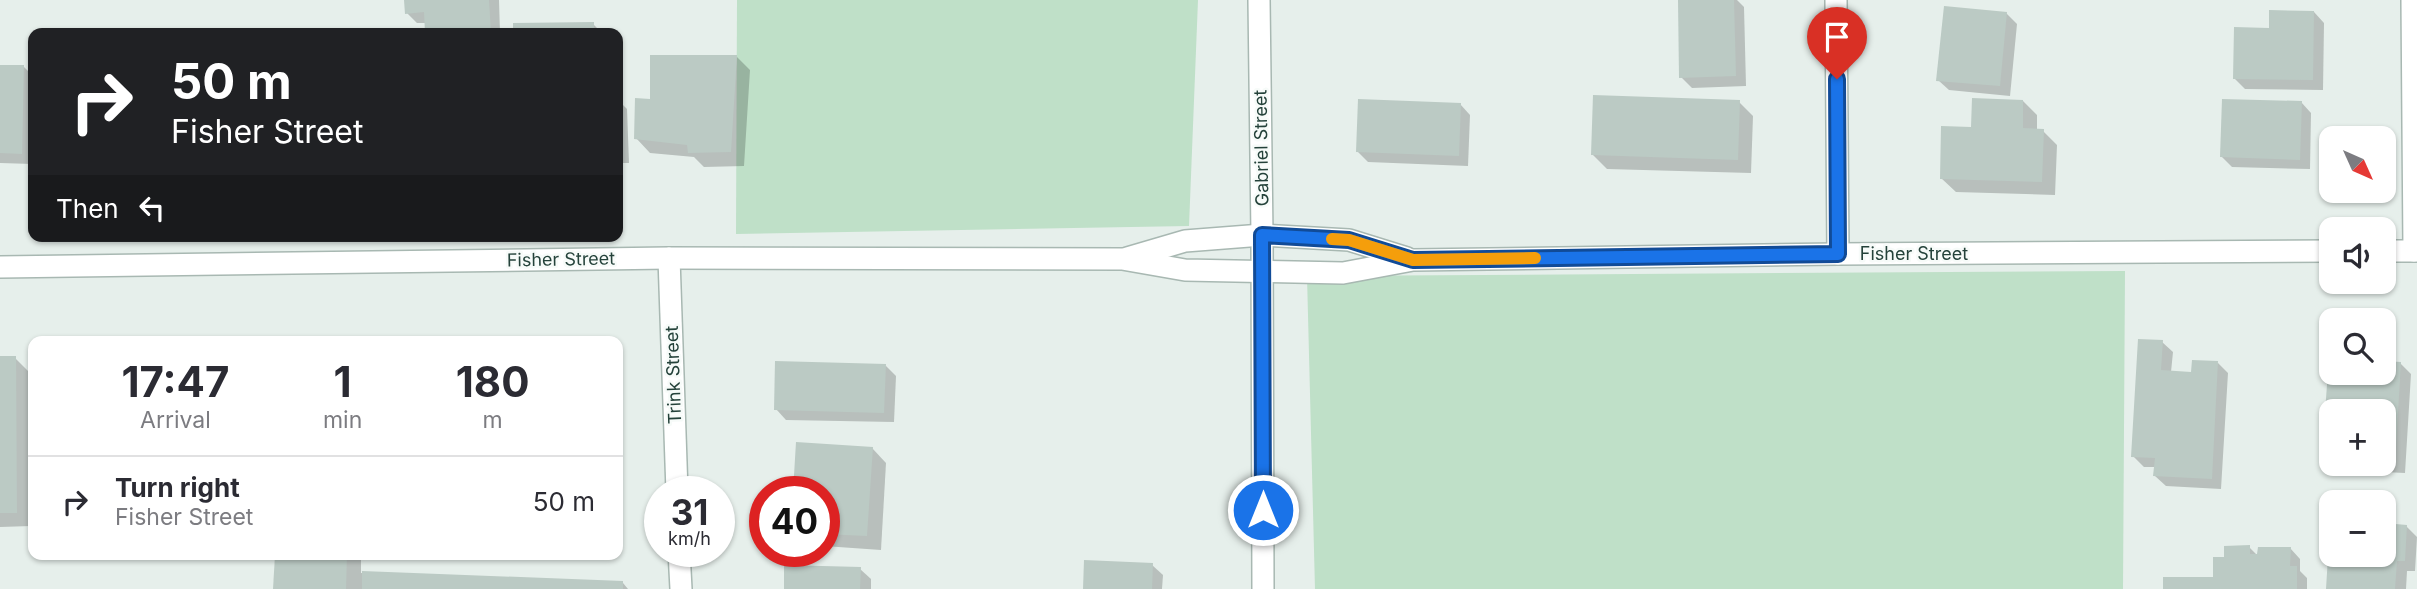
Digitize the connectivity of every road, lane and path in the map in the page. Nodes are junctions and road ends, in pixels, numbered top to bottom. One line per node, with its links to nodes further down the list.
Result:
1 (1259, 0): 4 (street, Gabriel Street)
2 (1836, 0): 8 (street)
3 (2412, 0): 7 (street)
4 (1262, 235): 10 (street, Fisher Street); 11 (street, Fisher Street); 13 (street, Gabriel Street)
5 (2319, 251): 8 (street, Fisher Street)
6 (2396, 251): 7 (street)
7 (2415, 251)
8 (1838, 254): 11 (street, Fisher Street)
9 (669, 258): 10 (street, Fisher Street); 12 (street, Fisher Street); 14 (street, Trink Street)
10 (1122, 259): 13 (street, Fisher Street)
11 (1413, 260): 13 (street, Fisher Street)
12 (0, 267)
13 (1262, 271): 17 (street, Gabriel Street)
14 (676, 476)
15 (680, 567): 16 (street)
16 (681, 589)
17 (1263, 589)

